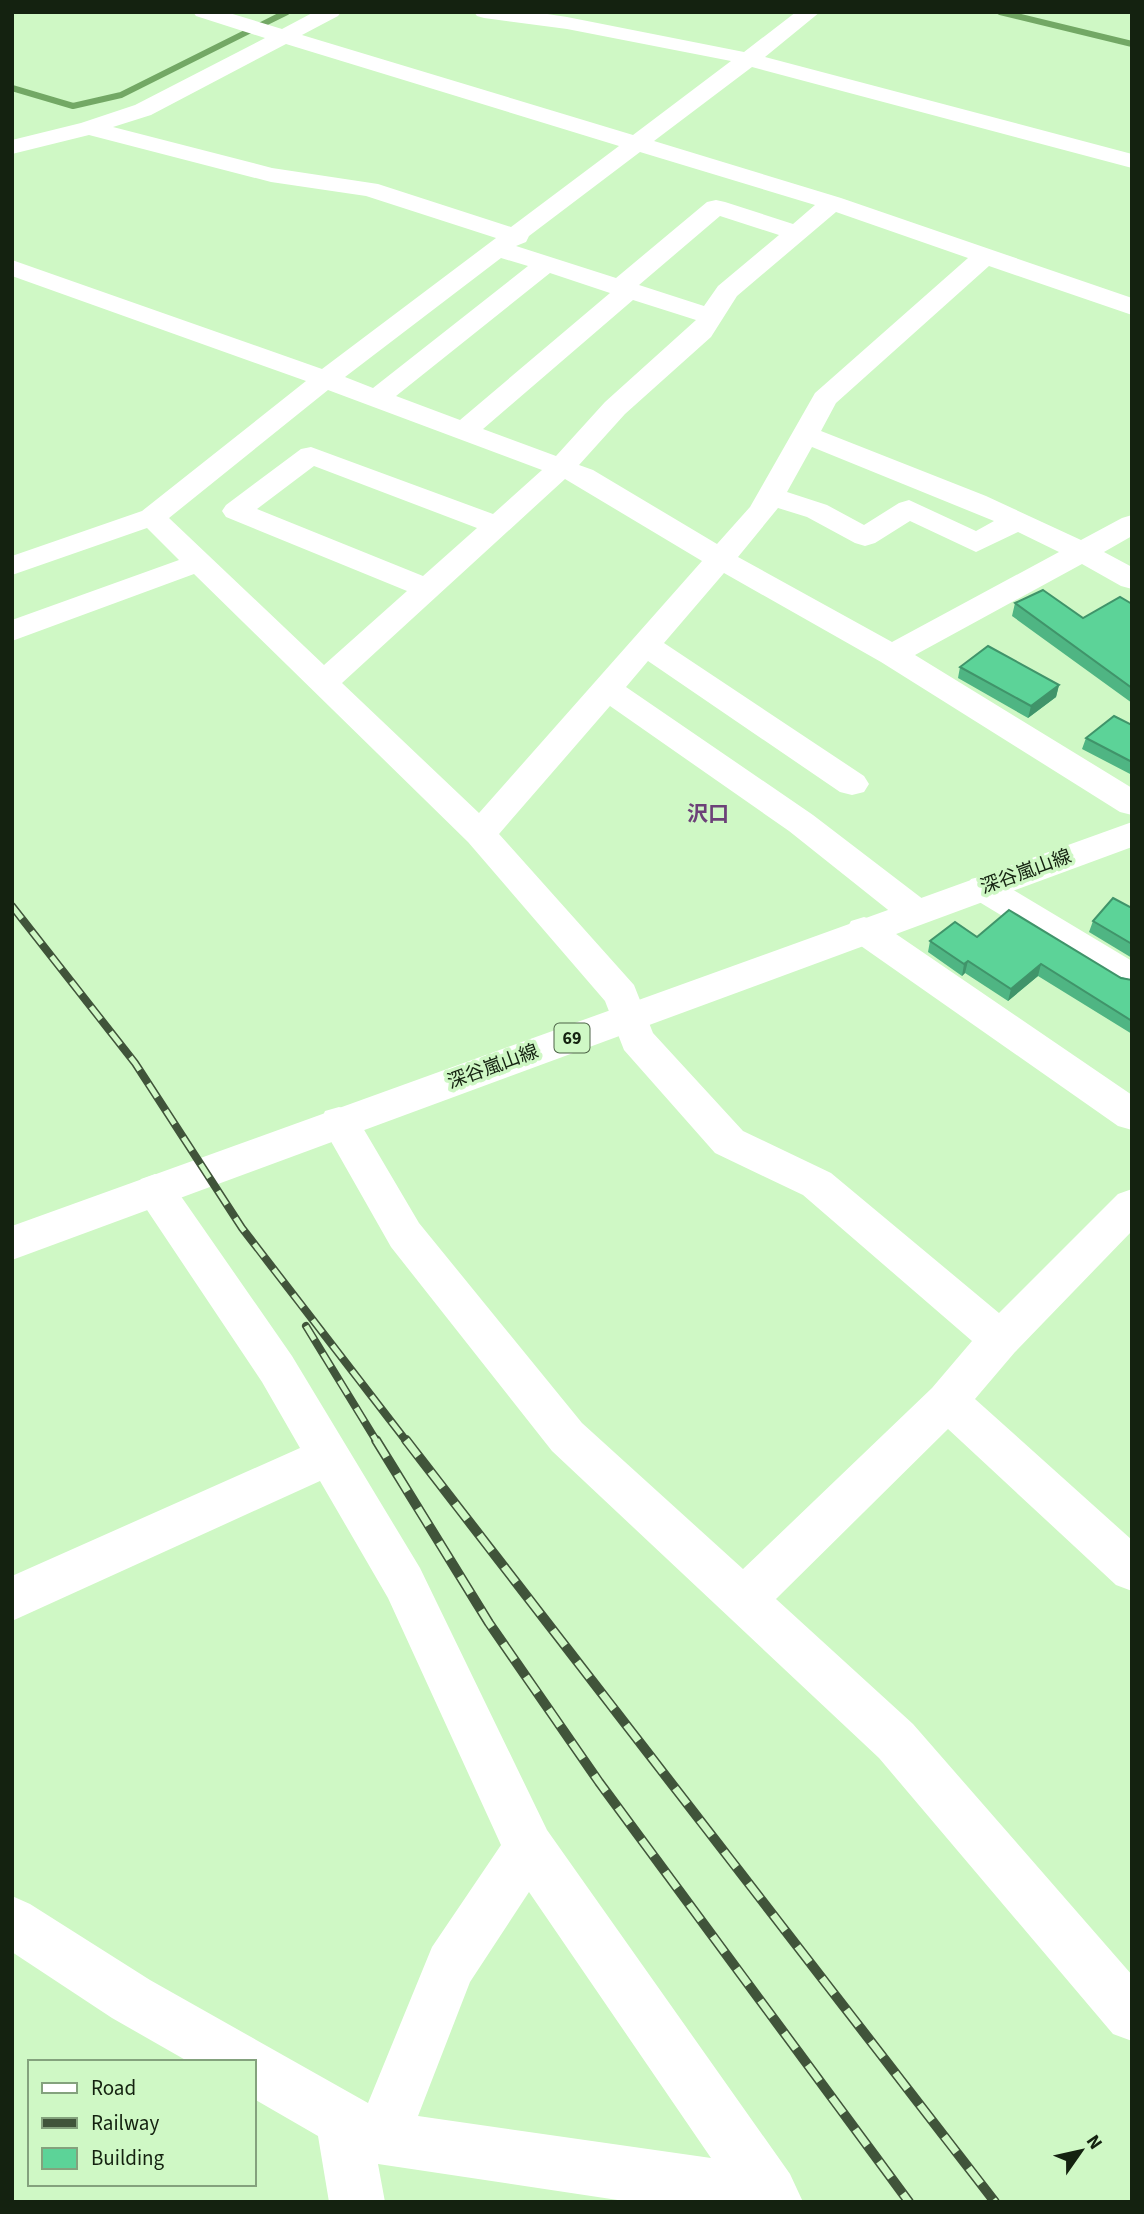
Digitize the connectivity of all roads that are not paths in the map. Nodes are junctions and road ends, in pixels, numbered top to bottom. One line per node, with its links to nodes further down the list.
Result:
1 (203, 12): 5 (street)
2 (331, 12): 5 (street)
3 (484, 12): 6 (street)
4 (810, 12): 6 (street)
5 (282, 37): 7 (street); 8 (street)
6 (749, 58): 8 (street); 10 (street)
7 (89, 128): 9 (street); 13 (street)
8 (640, 143): 11 (street); 13 (street)
9 (12, 147)
10 (1132, 161)
11 (832, 203): 12 (street); 14 (street)
12 (794, 232): 17 (street); 19 (street)
13 (508, 243): 15 (street); 20 (street)
14 (985, 256): 18 (street); 23 (street)
15 (546, 264): 17 (street); 21 (street)
16 (12, 267): 20 (street)
17 (625, 289): 19 (street); 22 (street)
18 (1132, 307)
19 (711, 317): 24 (street)
20 (325, 379): 21 (street); 26 (street)
21 (376, 398): 22 (street)
22 (464, 431): 24 (street)
23 (805, 434): 25 (street); 27 (street)
24 (561, 468): 29 (street); 31 (street)
25 (771, 496): 27 (street); 31 (street)
26 (152, 517): 32 (street); 33 (street)
27 (1017, 521): 30 (street)
28 (1132, 524): 30 (street)
29 (498, 526): 35 (street); 35 (street)
30 (1081, 551): 34 (street); 38 (street)
31 (720, 559): 37 (street); 38 (street)
32 (200, 562): 36 (street); 39 (street)
33 (12, 566)
34 (1132, 580)
35 (429, 589): 39 (street)
36 (12, 631)
37 (645, 645): 40 (street); 41 (street)
38 (892, 655): 42 (street)
39 (325, 681): 43 (street)
40 (607, 689): 43 (street); 46 (street)
41 (852, 783)
42 (1132, 804)
43 (480, 834): 49 (street)
44 (1132, 834): 45 (street, 深谷嵐山線 / 69)
45 (983, 888): 46 (street, 深谷嵐山線 / 69); 48 (street)
46 (915, 912): 47 (street, 深谷嵐山線 / 69)
47 (864, 930): 49 (street, 深谷嵐山線 / 69); 50 (street)
48 (1132, 978)
49 (629, 1017): 51 (street, 深谷嵐山線 / 69); 55 (street)
50 (1132, 1115)
51 (339, 1122): 52 (street, 深谷嵐山線 / 69); 60 (street)
52 (155, 1190): 54 (street, 深谷嵐山線 / 69); 57 (street)
53 (1132, 1205): 55 (street)
54 (12, 1242)
55 (999, 1339): 56 (street)
56 (947, 1401): 58 (street); 60 (street)
57 (329, 1456): 59 (street); 61 (street)
58 (1132, 1570)
59 (12, 1599)
60 (744, 1599): 63 (street)
61 (530, 1848): 66 (street); 67 (street)
62 (12, 1922): 64 (street)
63 (1132, 2015)
64 (238, 2060)
65 (256, 2070): 66 (street)
66 (363, 2129): 67 (street); 68 (street)
67 (772, 2198)
68 (357, 2202)

